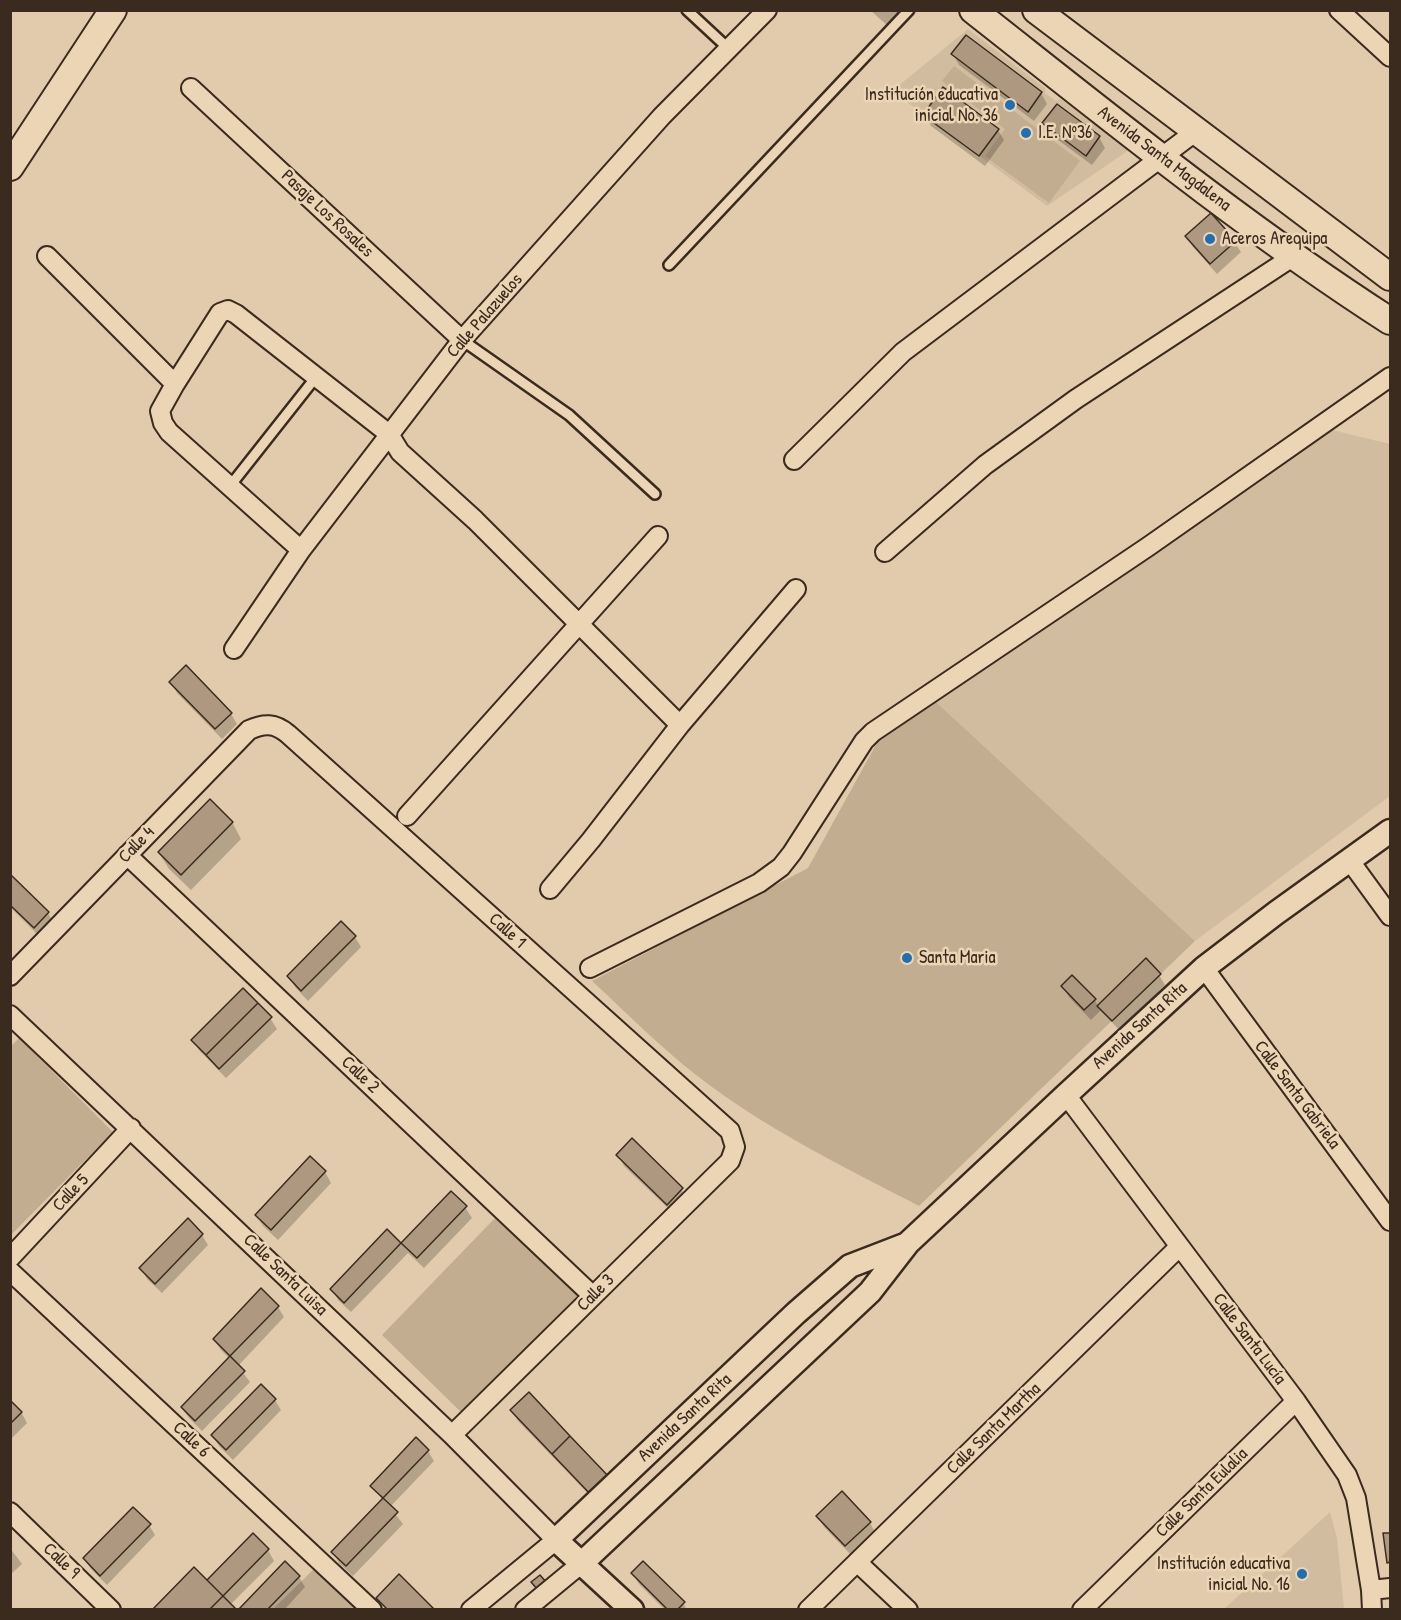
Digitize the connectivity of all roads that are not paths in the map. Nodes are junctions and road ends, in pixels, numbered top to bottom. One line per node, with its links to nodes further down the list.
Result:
1 (113, 10): 13 (main road)
2 (687, 10): 8 (lane)
3 (767, 10): 8 (street, Calle Palazuelos)
4 (909, 10): 16 (lane)
5 (973, 10): 12 (main road, Avenida Santa Magdalena)
6 (1036, 10): 11 (main road)
7 (1339, 10): 9 (street)
8 (729, 49): 19 (street, Calle Palazuelos)
9 (1390, 57)
10 (191, 87): 19 (street, Pasaje Los Rosales)
11 (1195, 132): 12 (street); 17 (main road)
12 (1160, 157): 15 (main road, Avenida Santa Magdalena); 24 (street)
13 (10, 167)
14 (47, 256): 22 (street)
15 (1294, 256): 18 (main road, Avenida Santa Magdalena); 29 (street)
16 (669, 265)
17 (1390, 277)
18 (1390, 321)
19 (462, 340): 23 (street, Calle Palazuelos); 26 (lane)
20 (316, 377): 22 (street); 23 (street); 25 (lane)
21 (1390, 377): 41 (street)
22 (175, 384): 25 (street)
23 (389, 434): 28 (street, Calle Palazuelos); 31 (street)
24 (794, 460)
25 (230, 486): 28 (street)
26 (655, 494)
27 (658, 536): 31 (street)
28 (301, 550): 32 (street, Calle Palazuelos)
29 (885, 552)
30 (796, 589): 34 (street)
31 (579, 624): 34 (street); 35 (street)
32 (234, 649)
33 (269, 724): 37 (street, Calle 4); 47 (street, Calle 1)
34 (680, 725): 39 (street)
35 (407, 816)
36 (1390, 831): 38 (street, Avenida Santa Rita)
37 (128, 855): 43 (street, Calle 4); 53 (street, Calle 2)
38 (1350, 861): 40 (street); 42 (street, Avenida Santa Rita)
39 (550, 889)
40 (1390, 916)
41 (590, 968)
42 (1204, 969): 45 (street, Avenida Santa Rita); 48 (street, Calle Santa Gabriela)
43 (10, 976)
44 (10, 1015): 46 (street, Calle Santa Luisa)
45 (1066, 1095): 49 (street, Avenida Santa Rita); 50 (street, Calle Santa Lucía)
46 (131, 1128): 51 (street, Calle 5); 55 (street, Calle Santa Luisa)
47 (735, 1148): 53 (street, Calle 3)
48 (1390, 1221)
49 (908, 1243): 57 (street, Avenida Santa Rita); 59 (street, Avenida Santa Rita)
50 (1179, 1247): 54 (street, Calle Santa Lucía); 58 (street, Calle Santa Martha)
51 (10, 1258)
52 (10, 1271): 63 (street, Calle 6)
53 (593, 1296): 55 (street, Calle 3)
54 (1296, 1401): 61 (street, Calle Santa Lucía); 69 (street, Calle Santa Eulalia)
55 (452, 1435): 57 (street, Calle Santa Luisa)
56 (10, 1512): 62 (street, Calle 9)
57 (556, 1540): 59 (street); 64 (street, Avenida Santa Rita)
58 (857, 1562): 67 (street, Calle Santa Martha); 68 (street)
59 (582, 1563): 65 (street, Avenida Santa Rita); 66 (street)
60 (1390, 1588): 61 (street)
61 (1371, 1590): 70 (street, Calle Santa Lucía)
62 (111, 1610)
63 (372, 1610)
64 (471, 1610)
65 (525, 1610)
66 (632, 1610)
67 (808, 1610)
68 (908, 1610)
69 (1082, 1610)
70 (1372, 1610)

